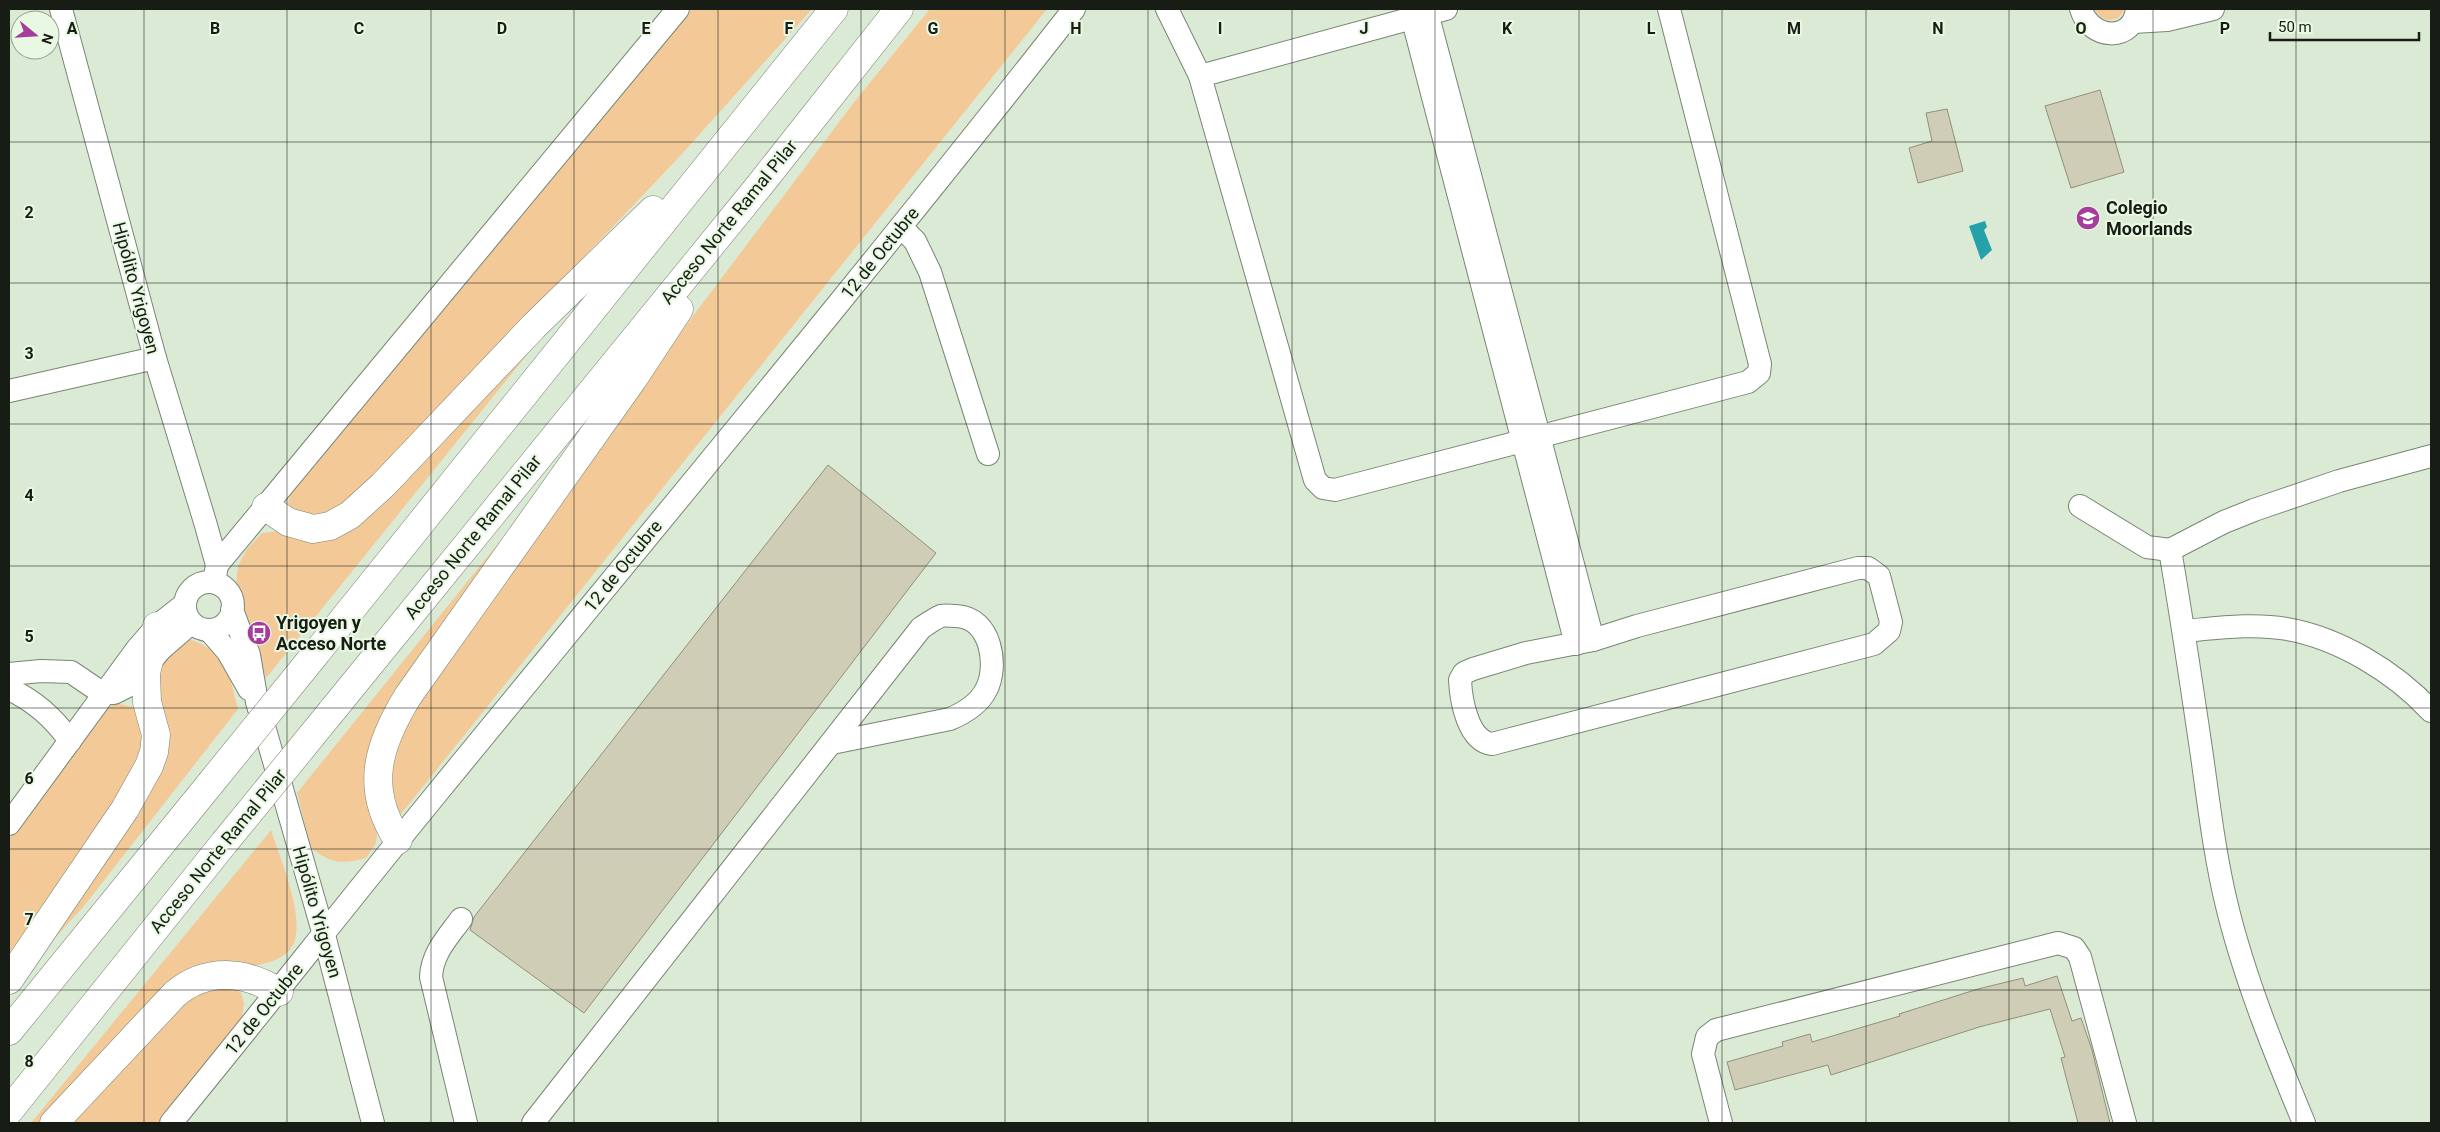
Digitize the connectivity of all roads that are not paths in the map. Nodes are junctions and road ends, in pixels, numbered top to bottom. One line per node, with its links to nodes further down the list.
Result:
1 (61, 9): 16 (street, Hipólito Yrigoyen)
2 (678, 9): 22 (street)
3 (834, 9): 13 (highway)
4 (899, 9): 14 (highway, Acceso Norte Ramal Pilar)
5 (1074, 9): 15 (street, 12 de Octubre)
6 (1167, 9): 12 (street)
7 (1669, 9): 18 (street)
8 (2081, 9): 11 (street)
9 (2213, 9): 11 (street)
10 (1424, 12): 12 (street); 18 (street)
11 (2135, 15)
12 (1200, 76): 18 (street)
13 (738, 128): 22 (highway); 44 (highway, bridge)
14 (759, 186): 39 (highway); 45 (highway, Acceso Norte Ramal Pilar, bridge)
15 (901, 227): 19 (street); 39 (street, 12 de Octubre)
16 (155, 358): 17 (street); 24 (street, Hipólito Yrigoyen)
17 (9, 391)
18 (1532, 438): 29 (street)
19 (988, 454)
20 (2431, 456): 23 (street)
21 (2080, 506): 23 (street)
22 (266, 507): 24 (street)
23 (2170, 550): 28 (street)
24 (215, 574): 25 (street); 26 (street)
25 (232, 610): 26 (street); 34 (street, Hipólito Yrigoyen)
26 (195, 619): 27 (street); 30 (street); 34 (street, Hipólito Yrigoyen)
27 (157, 626): 30 (highway); 33 (street)
28 (2184, 631): 35 (street); 53 (street)
29 (1585, 642): 29 (street)
30 (147, 664): 33 (street); 42 (highway)
31 (9, 674): 33 (street)
32 (9, 689): 36 (street)
33 (102, 693): 36 (street)
34 (257, 702): 41 (street, Hipólito Yrigoyen)
35 (2431, 711)
36 (70, 741): 38 (street)
37 (832, 742): 37 (street); 50 (street)
38 (9, 824)
39 (398, 840): 41 (street, 12 de Octubre)
40 (461, 919): 49 (street)
41 (324, 935): 43 (street, 12 de Octubre); 48 (street, Hipólito Yrigoyen)
42 (9, 980)
43 (279, 992): 46 (highway); 47 (street, 12 de Octubre)
44 (9, 1031)
45 (9, 1111)
46 (54, 1123)
47 (171, 1123)
48 (373, 1123)
49 (466, 1123)
50 (533, 1123)
51 (1721, 1123): 52 (street)
52 (2125, 1123)
53 (2304, 1123)

